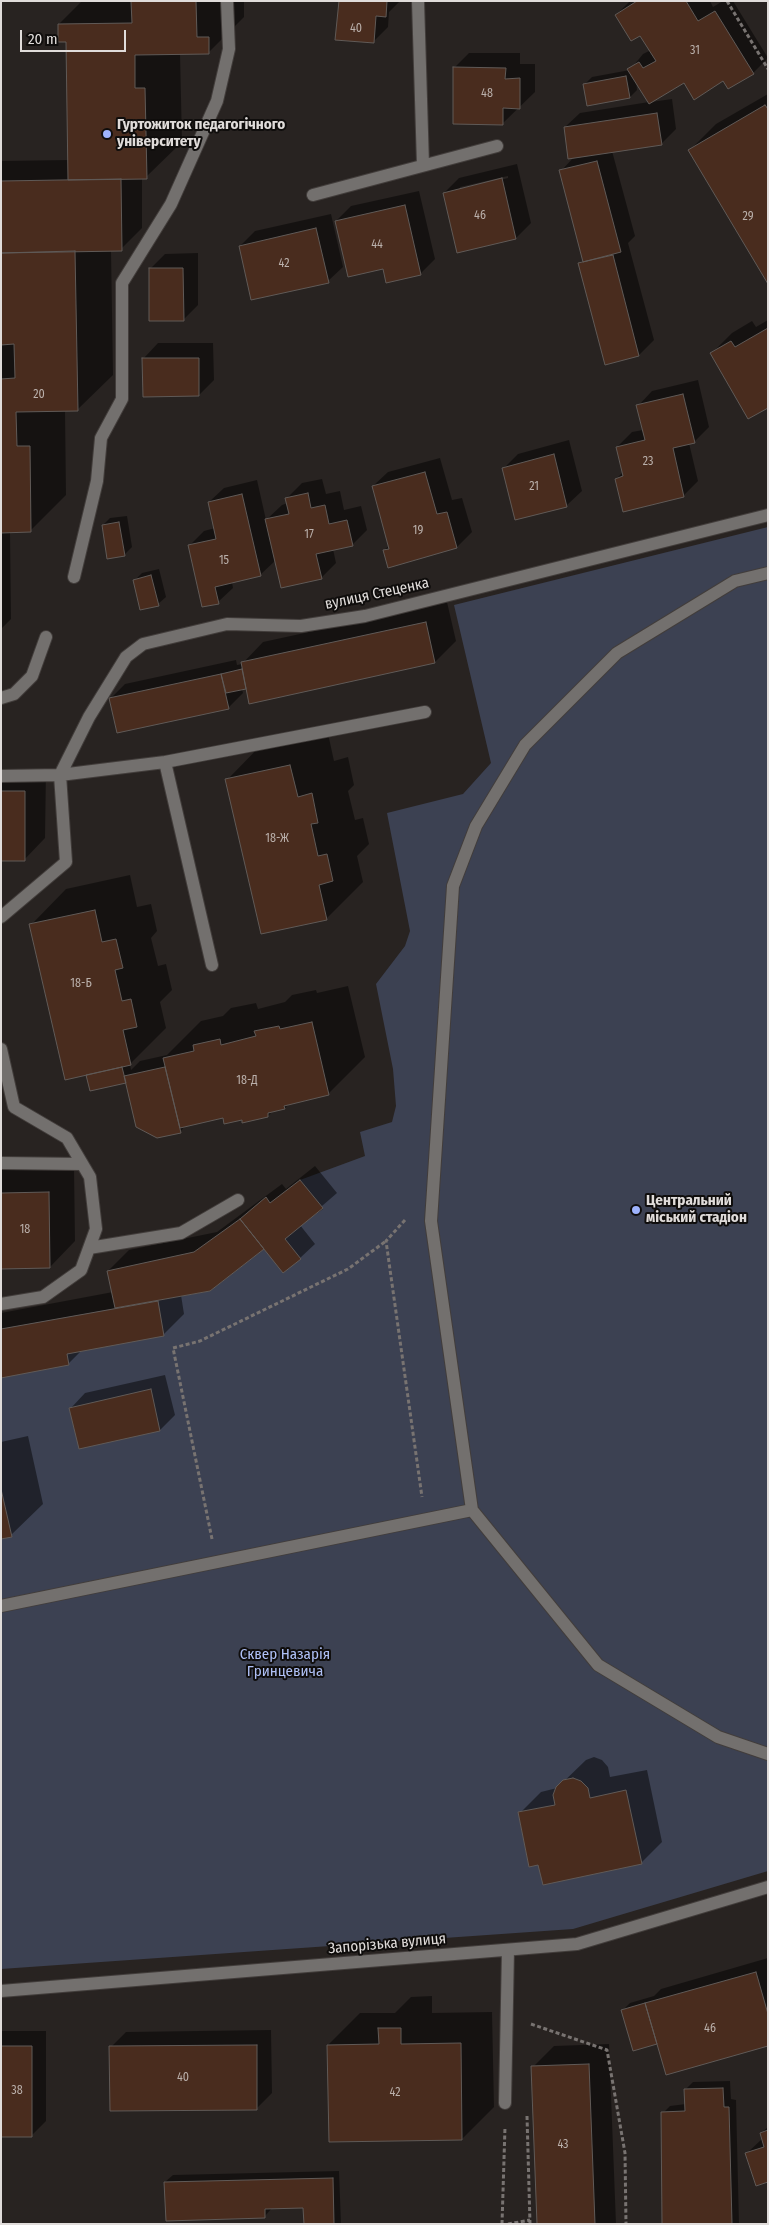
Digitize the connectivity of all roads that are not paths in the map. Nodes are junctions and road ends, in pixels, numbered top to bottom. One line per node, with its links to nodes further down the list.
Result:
1 (227, 1): 8 (street)
2 (418, 1): 4 (street)
3 (497, 146): 4 (street)
4 (423, 165): 5 (street)
5 (313, 195)
6 (768, 515): 13 (street, вулиця Стеценка)
7 (768, 573): 23 (street)
8 (74, 577)
9 (46, 637): 10 (street)
10 (1, 698)
11 (425, 712): 12 (street)
12 (165, 762): 13 (street); 16 (street)
13 (60, 775): 14 (street); 15 (street)
14 (1, 776)
15 (1, 917)
16 (212, 965)
17 (1, 1048): 19 (street)
18 (1, 1163): 19 (street)
19 (82, 1164): 21 (street)
20 (238, 1200): 21 (street)
21 (89, 1248): 22 (street)
22 (1, 1304)
23 (472, 1510): 24 (street); 25 (street)
24 (1, 1606)
25 (768, 1754)
26 (768, 1887): 27 (street, Запорізька вулиця)
27 (508, 1950): 28 (street, Запорізька вулиця); 29 (street)
28 (1, 1991)
29 (505, 2103)

